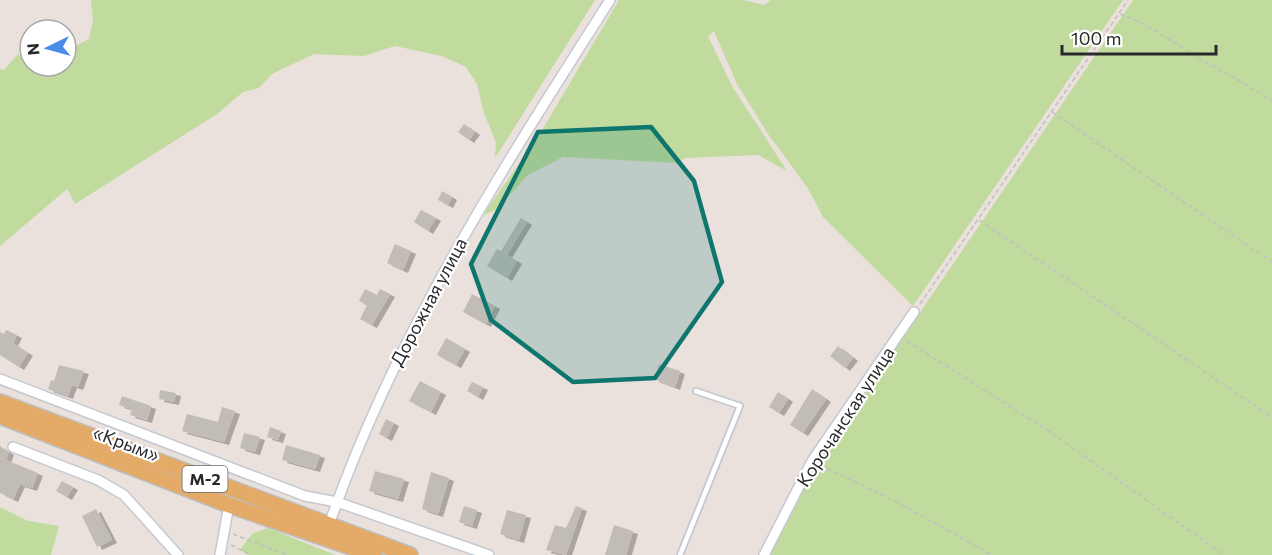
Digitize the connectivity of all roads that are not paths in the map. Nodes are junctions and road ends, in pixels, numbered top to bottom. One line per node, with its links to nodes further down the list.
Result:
1 (610, 0): 8 (street, Дорожная улица)
2 (914, 312): 17 (street, Корочанская улица)
3 (0, 379): 8 (street)
4 (696, 391): 16 (lane)
5 (0, 402): 10 (main road, М-2)
6 (0, 416): 9 (main road, «Крым» / М-2)
7 (13, 447): 11 (street)
8 (337, 501): 10 (street, Дорожная улица); 15 (street)
9 (229, 505): 12 (street); 13 (main road, «Крым» / М-2)
10 (329, 525): 14 (main road, М-2)
11 (178, 555)
12 (220, 555)
13 (374, 555)
14 (410, 555)
15 (489, 555)
16 (680, 555)
17 (764, 555)

